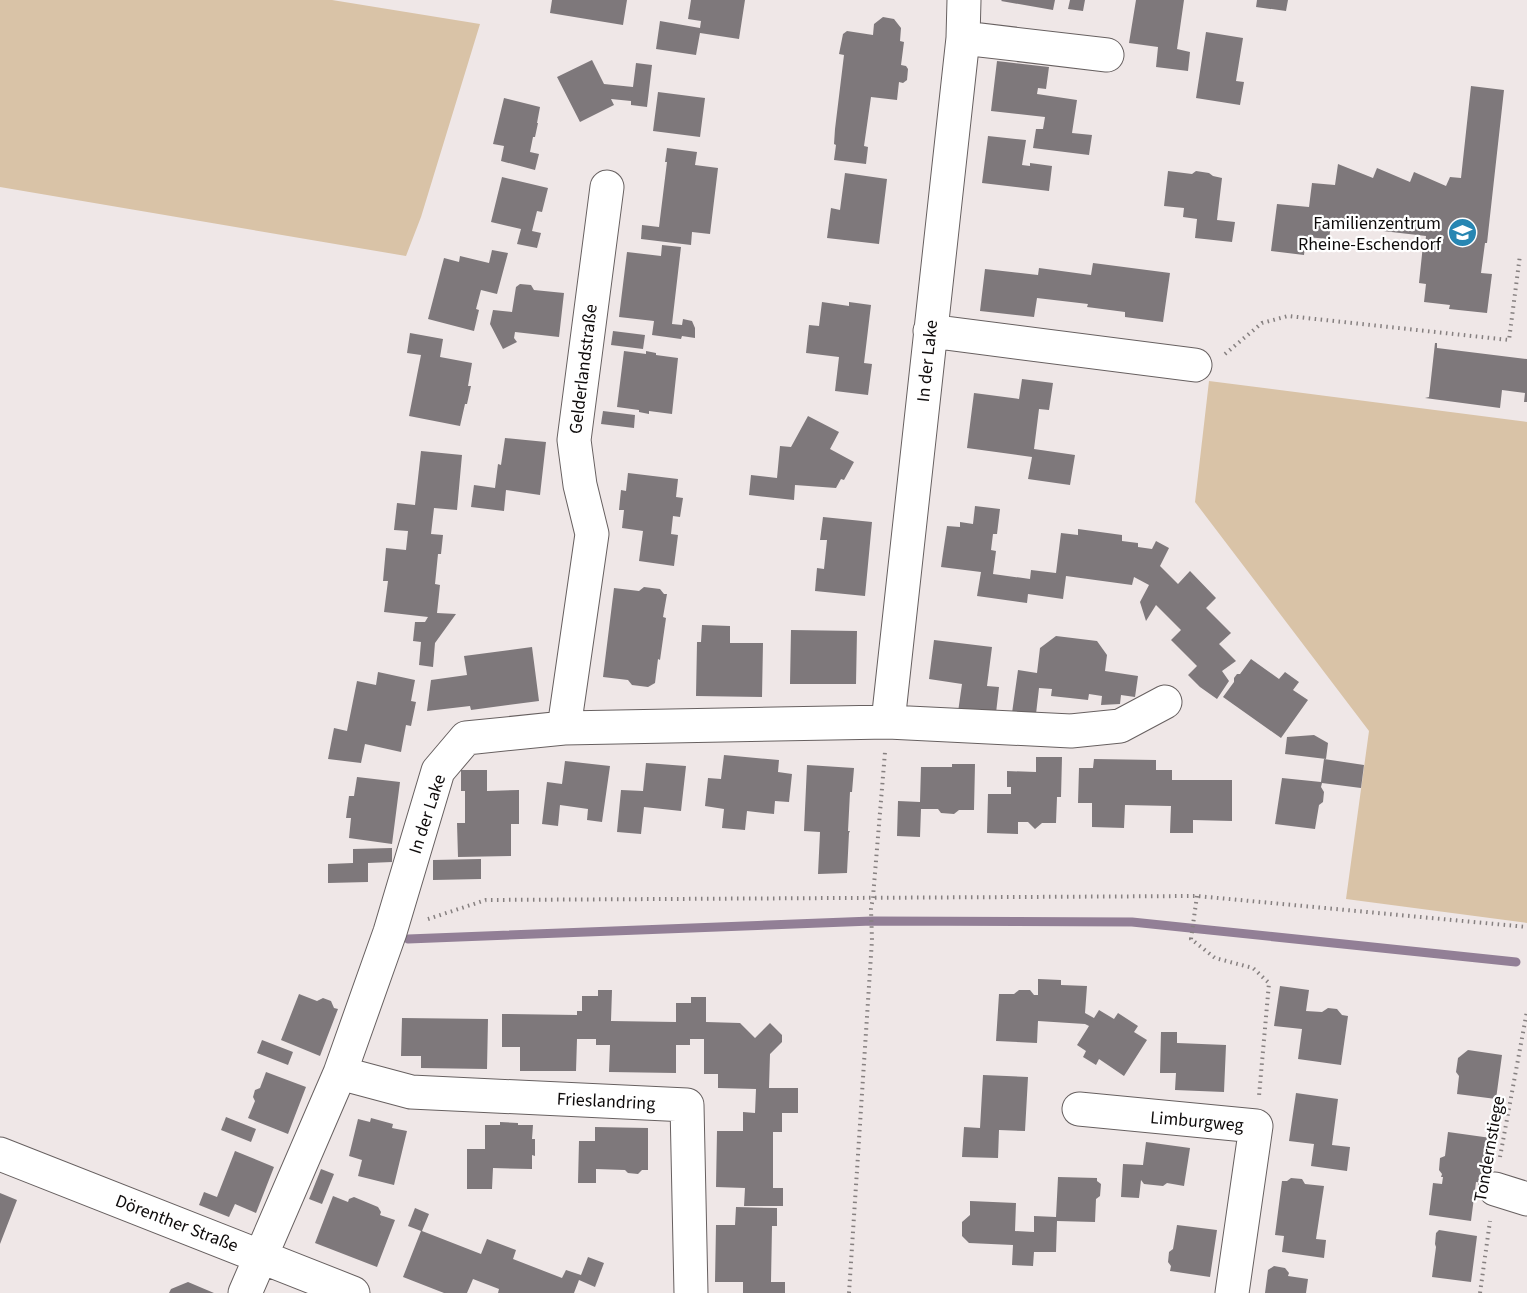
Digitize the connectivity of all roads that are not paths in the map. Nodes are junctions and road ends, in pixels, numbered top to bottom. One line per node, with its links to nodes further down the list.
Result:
1 (964, 0): 2 (street, In der Lake)
2 (963, 38): 3 (street); 5 (street, In der Lake)
3 (1107, 56)
4 (606, 187): 9 (street, Gelderlandstraße)
5 (930, 331): 6 (street); 8 (street, In der Lake)
6 (1195, 365)
7 (1165, 702): 8 (street, In der Lake)
8 (888, 722): 9 (street, In der Lake)
9 (564, 728): 10 (street, In der Lake)
10 (340, 1073): 15 (street, In der Lake); 18 (street, Frieslandring)
11 (1079, 1109): 19 (street, Limburgweg)
12 (0, 1154): 15 (street, Dörenther Straße)
13 (1495, 1189): 14 (street)
14 (1527, 1199)
15 (260, 1256): 16 (street, In der Lake); 17 (street, Dörenther Straße)
16 (245, 1293)
17 (353, 1293)
18 (691, 1293)
19 (1232, 1293)

